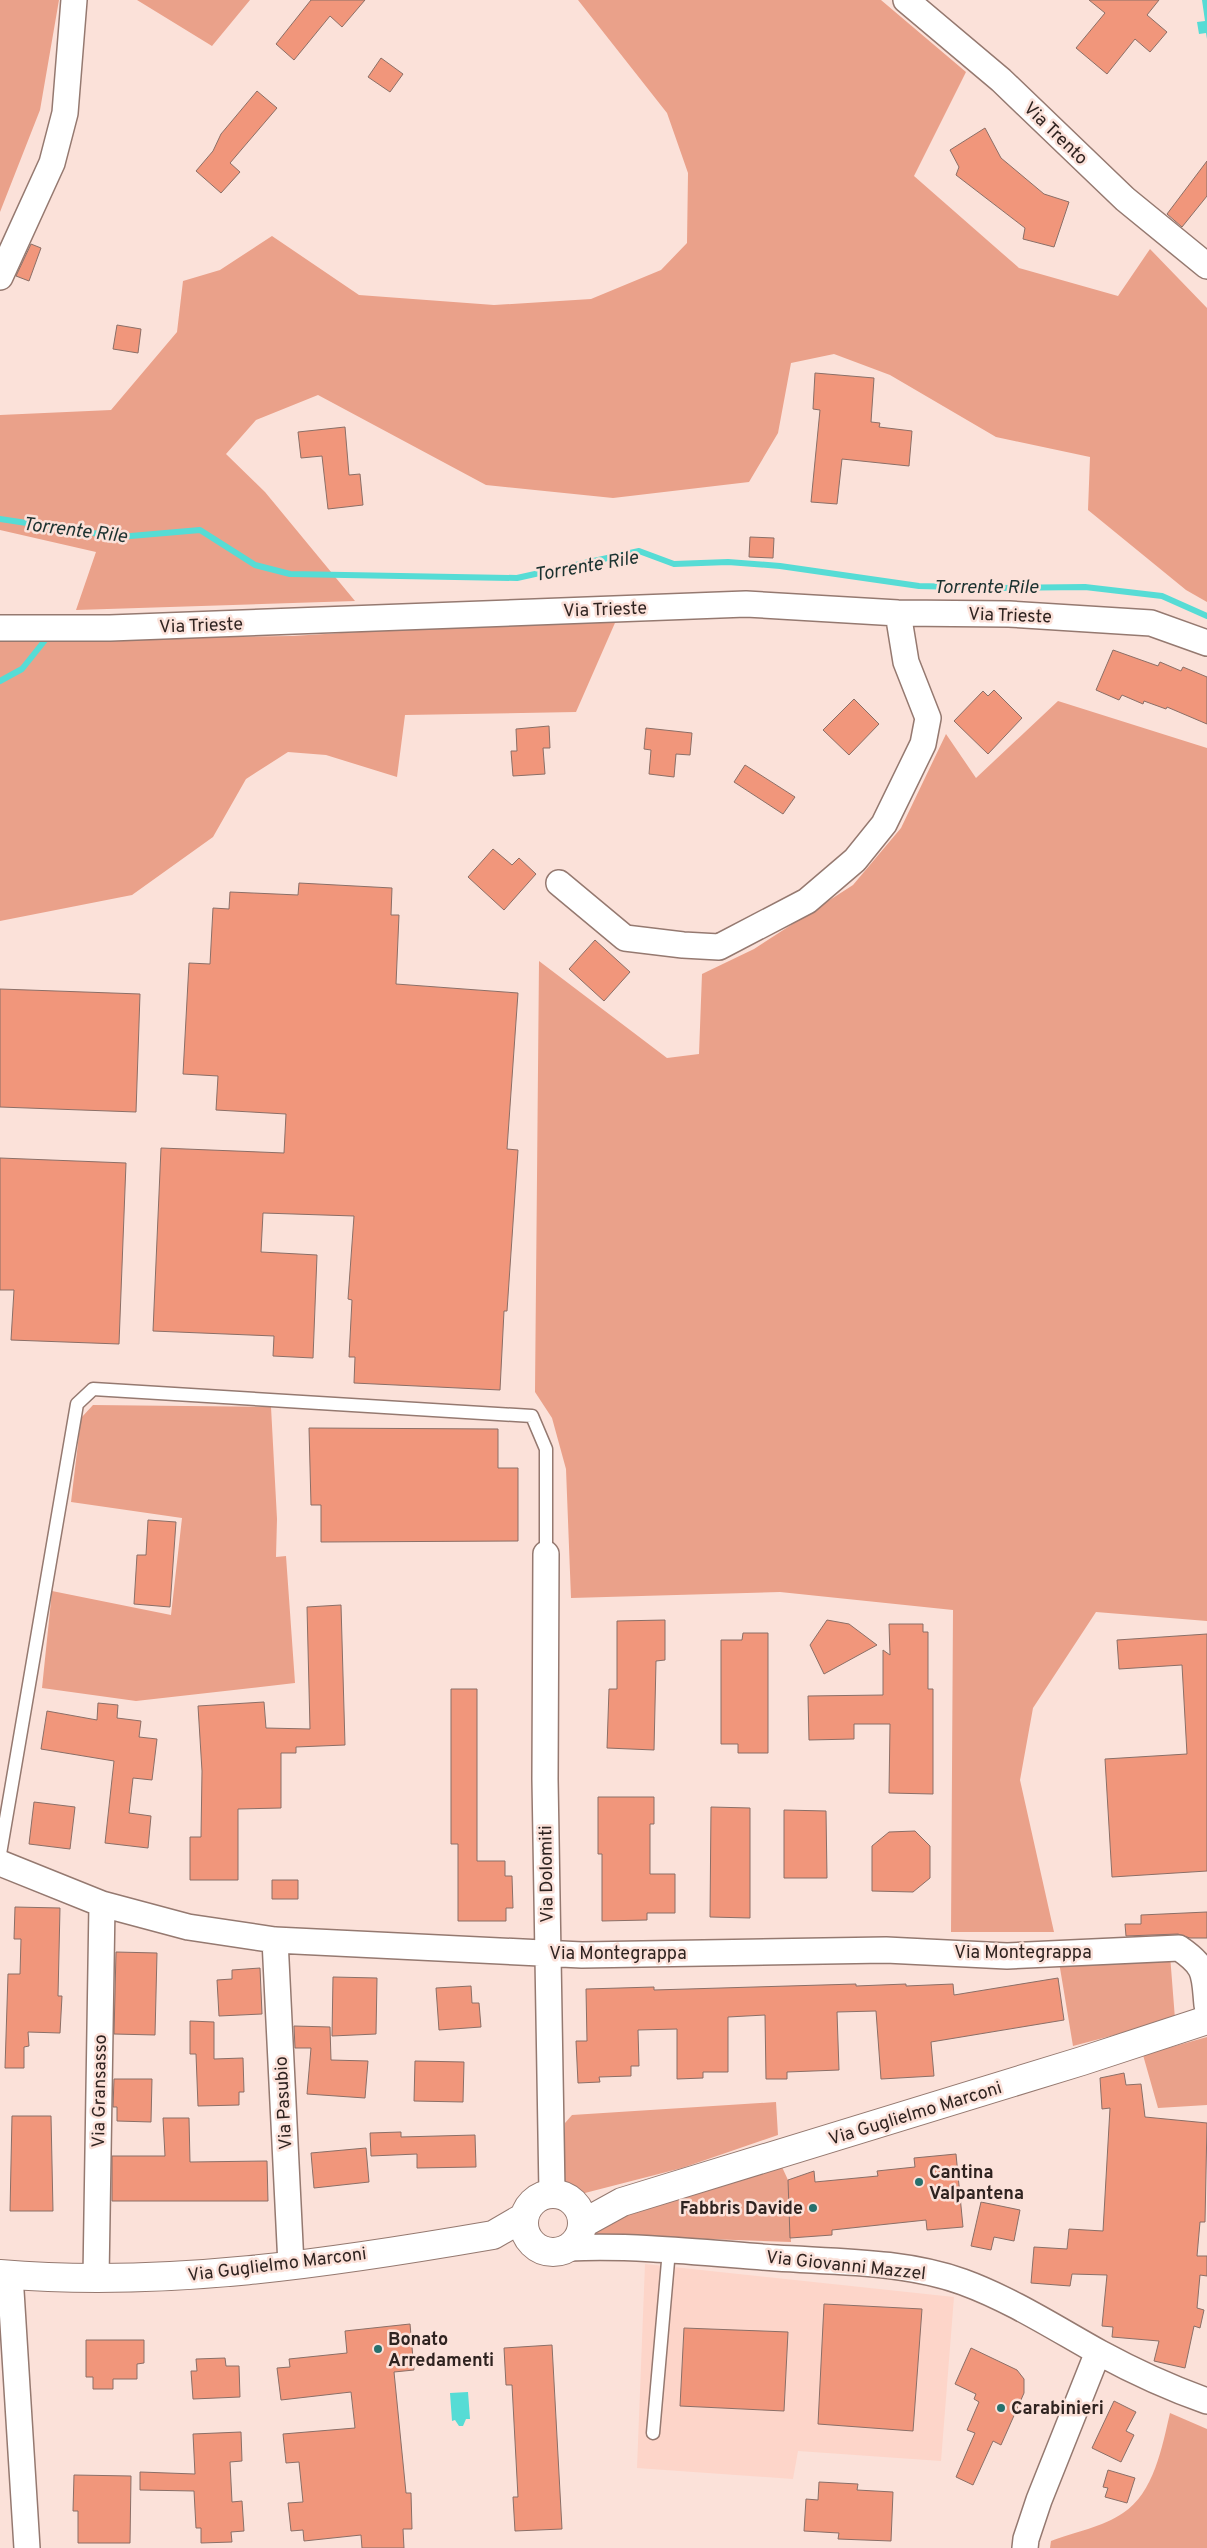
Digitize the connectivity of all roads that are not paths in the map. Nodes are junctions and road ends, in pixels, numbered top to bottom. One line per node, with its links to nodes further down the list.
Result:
1 (74, 0): 4 (street)
2 (906, 0): 3 (street, Via Trento)
3 (1207, 266)
4 (0, 276)
5 (898, 613): 6 (street, Via Trieste); 7 (street, Via Trieste); 8 (street)
6 (0, 628)
7 (1207, 643)
8 (559, 883)
9 (546, 1554): 10 (lane); 14 (street, Via Dolomiti)
10 (0, 1854)
11 (0, 1863): 12 (street, Via Montegrappa)
12 (102, 1904): 13 (street, Via Montegrappa); 24 (street, Via Gransasso)
13 (275, 1940): 14 (street, Via Montegrappa); 22 (street, Via Pasubio)
14 (548, 1954): 15 (street, Via Montegrappa); 17 (street, Via Dolomiti)
15 (1207, 2006)
16 (1207, 2020): 18 (street, Via Guglielmo Marconi)
17 (561, 2196): 18 (street, Via Guglielmo Marconi); 19 (street); 20 (street)
18 (622, 2202): 20 (street, Via Guglielmo Marconi)
19 (527, 2229): 20 (street); 22 (street, Via Guglielmo Marconi)
20 (577, 2234): 21 (street, Via Giovanni Mazzel)
21 (669, 2250): 25 (street, Via Giovanni Mazzel); 27 (lane)
22 (290, 2265): 24 (street, Via Guglielmo Marconi)
23 (5, 2274): 24 (street, Via Guglielmo Marconi); 28 (street)
24 (96, 2278)
25 (1098, 2352): 26 (street, Via Giovanni Mazzel); 29 (street)
26 (1207, 2401)
27 (653, 2432)
28 (27, 2548)
29 (1026, 2548)

